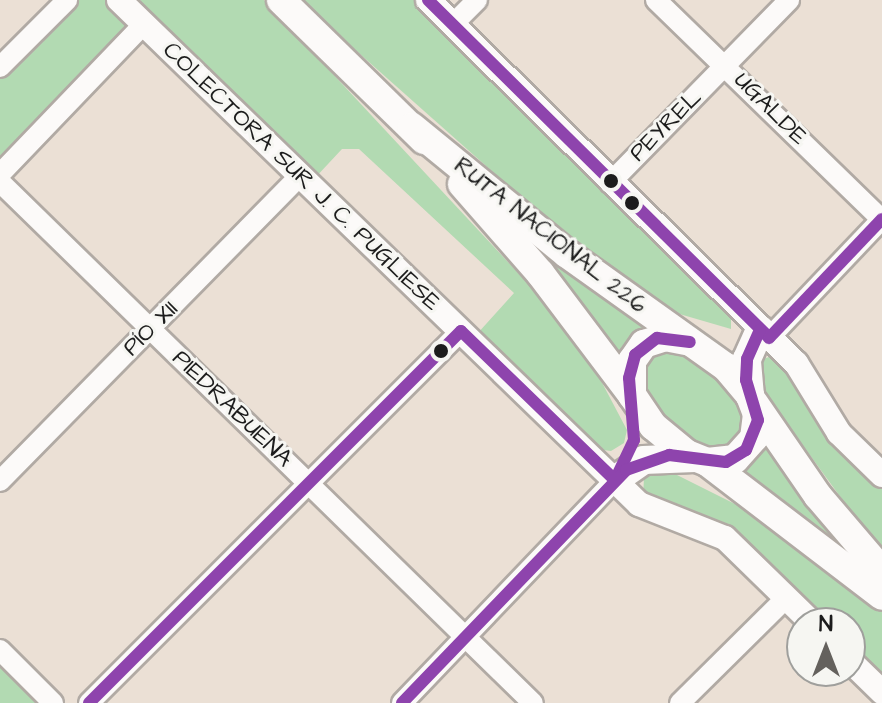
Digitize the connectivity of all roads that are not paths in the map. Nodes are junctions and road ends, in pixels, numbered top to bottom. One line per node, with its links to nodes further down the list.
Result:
1 (67, 0): 11 (street)
2 (119, 0): 9 (main road, COLECTORA SUR J. C. PUGLIESE)
3 (281, 0): 12 (highway, RUTA NACIONAL 226)
4 (428, 0): 8 (main road)
5 (477, 0): 8 (street)
6 (656, 0): 10 (street, UGALDE)
7 (789, 0): 10 (street, PEYREL)
8 (453, 24): 16 (main road)
9 (143, 25): 13 (street); 14 (main road, COLECTORA SUR J. C. PUGLIESE)
10 (726, 65): 16 (street, PEYREL); 17 (street, UGALDE)
11 (0, 67)
12 (412, 127): 21 (highway, RUTA NACIONAL 226); 22 (highway, RUTA NACIONAL 226)
13 (0, 174)
14 (301, 175): 18 (street, PÍO XII); 19 (main road, COLECTORA SUR J. C. PUGLIESE)
15 (0, 182): 18 (street, PIEDRABUENA)
16 (610, 183): 20 (main road)
17 (882, 220): 20 (street)
18 (150, 331): 27 (street, PÍO XII); 28 (street, PIEDRABUENA)
19 (461, 331): 26 (main road, COLECTORA SUR J. C. PUGLIESE); 28 (street)
20 (765, 334): 21 (highway); 23 (highway); 25 (main road)
21 (692, 343): 22 (highway, RUTA NACIONAL 226); 23 (highway, RUTA NACIONAL 226)
22 (633, 397): 24 (highway, RUTA NACIONAL 226); 26 (highway)
23 (752, 399): 24 (highway); 29 (highway, RUTA NACIONAL 226)
24 (703, 461): 26 (highway); 30 (highway, RUTA NACIONAL 226)
25 (882, 475)
26 (615, 480): 31 (main road, COLECTORA SUR J. C. PUGLIESE); 33 (street)
27 (0, 481)
28 (307, 482): 33 (street, PIEDRABUENA); 38 (street)
29 (882, 571)
30 (882, 596)
31 (786, 598): 32 (main road, COLECTORA SUR J. C. PUGLIESE); 41 (street)
32 (795, 607)
33 (465, 640): 39 (street); 40 (street, PIEDRABUENA)
34 (0, 650): 37 (street)
35 (866, 676): 36 (main road)
36 (882, 692)
37 (53, 703)
38 (89, 703)
39 (402, 703)
40 (533, 703)
41 (680, 703)

